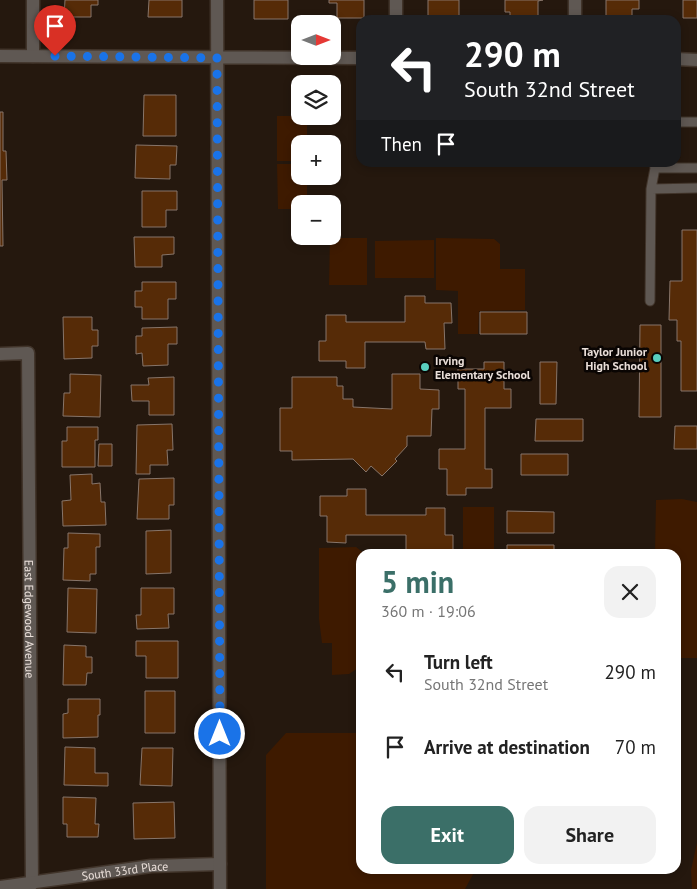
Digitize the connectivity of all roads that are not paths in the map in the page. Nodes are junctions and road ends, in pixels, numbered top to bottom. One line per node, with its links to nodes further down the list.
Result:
1 (33, 0): 8 (street)
2 (217, 0): 9 (street)
3 (396, 0): 5 (street)
4 (575, 0): 6 (street)
5 (396, 15)
6 (575, 15)
7 (0, 56): 8 (street)
8 (33, 56): 9 (street)
9 (217, 58): 10 (street); 22 (street)
10 (356, 58)
11 (681, 60): 12 (street)
12 (697, 60)
13 (681, 122): 14 (lane)
14 (697, 122)
15 (654, 167): 19 (lane)
16 (681, 167): 17 (lane)
17 (697, 168)
18 (697, 188): 19 (lane)
19 (651, 189): 20 (lane)
20 (650, 301)
21 (0, 354): 23 (street, East Edgewood Avenue)
22 (220, 864): 23 (street, South 33rd Place); 25 (street)
23 (32, 884): 24 (street, South 33rd Place)
24 (0, 887)
25 (220, 889)

